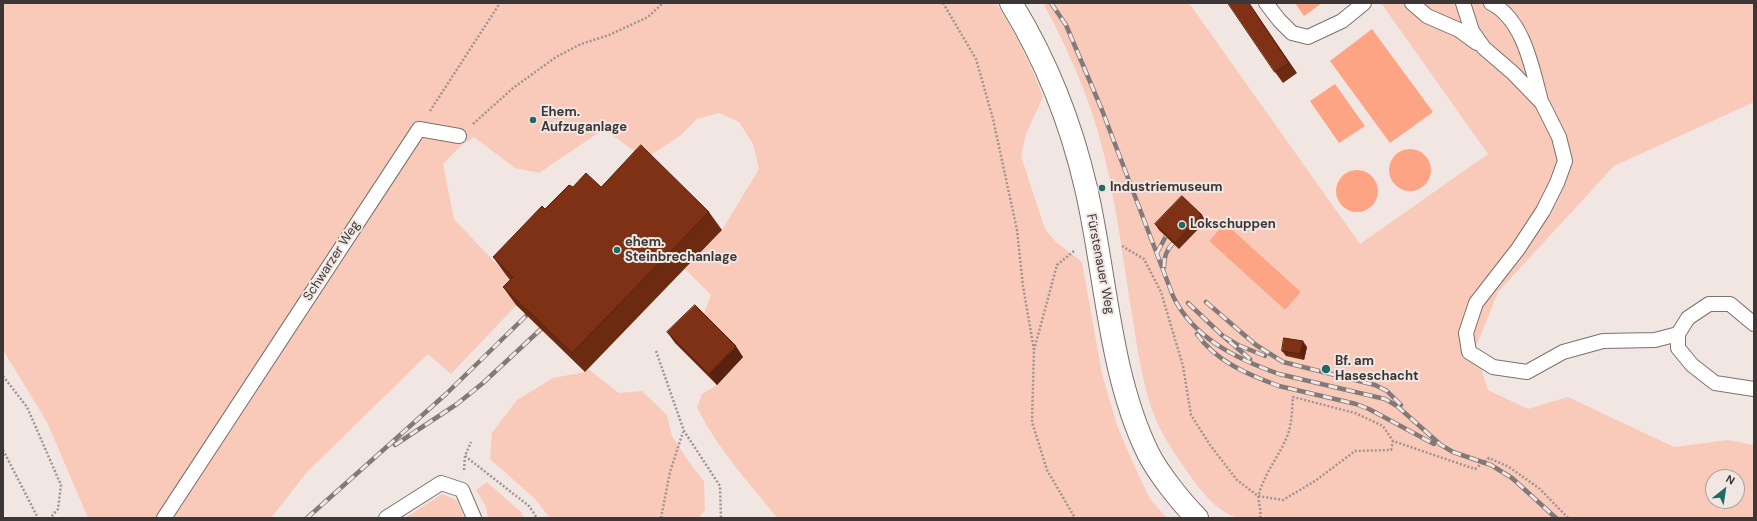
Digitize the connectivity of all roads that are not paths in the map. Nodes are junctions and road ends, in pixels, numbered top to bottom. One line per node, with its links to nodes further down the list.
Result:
1 (1012, 3): 16 (street, Fürstenauer Weg)
2 (1266, 3): 3 (lane)
3 (1364, 3)
4 (1412, 3): 7 (lane)
5 (1463, 3): 7 (lane)
6 (1491, 3): 8 (lane)
7 (1484, 48): 8 (lane)
8 (1542, 103): 11 (lane)
9 (459, 136): 13 (lane, Schwarzer Weg)
10 (1754, 324): 11 (lane)
11 (1678, 334): 12 (lane)
12 (1754, 389)
13 (164, 518)
14 (386, 518): 15 (lane)
15 (474, 518)
16 (1197, 518)

